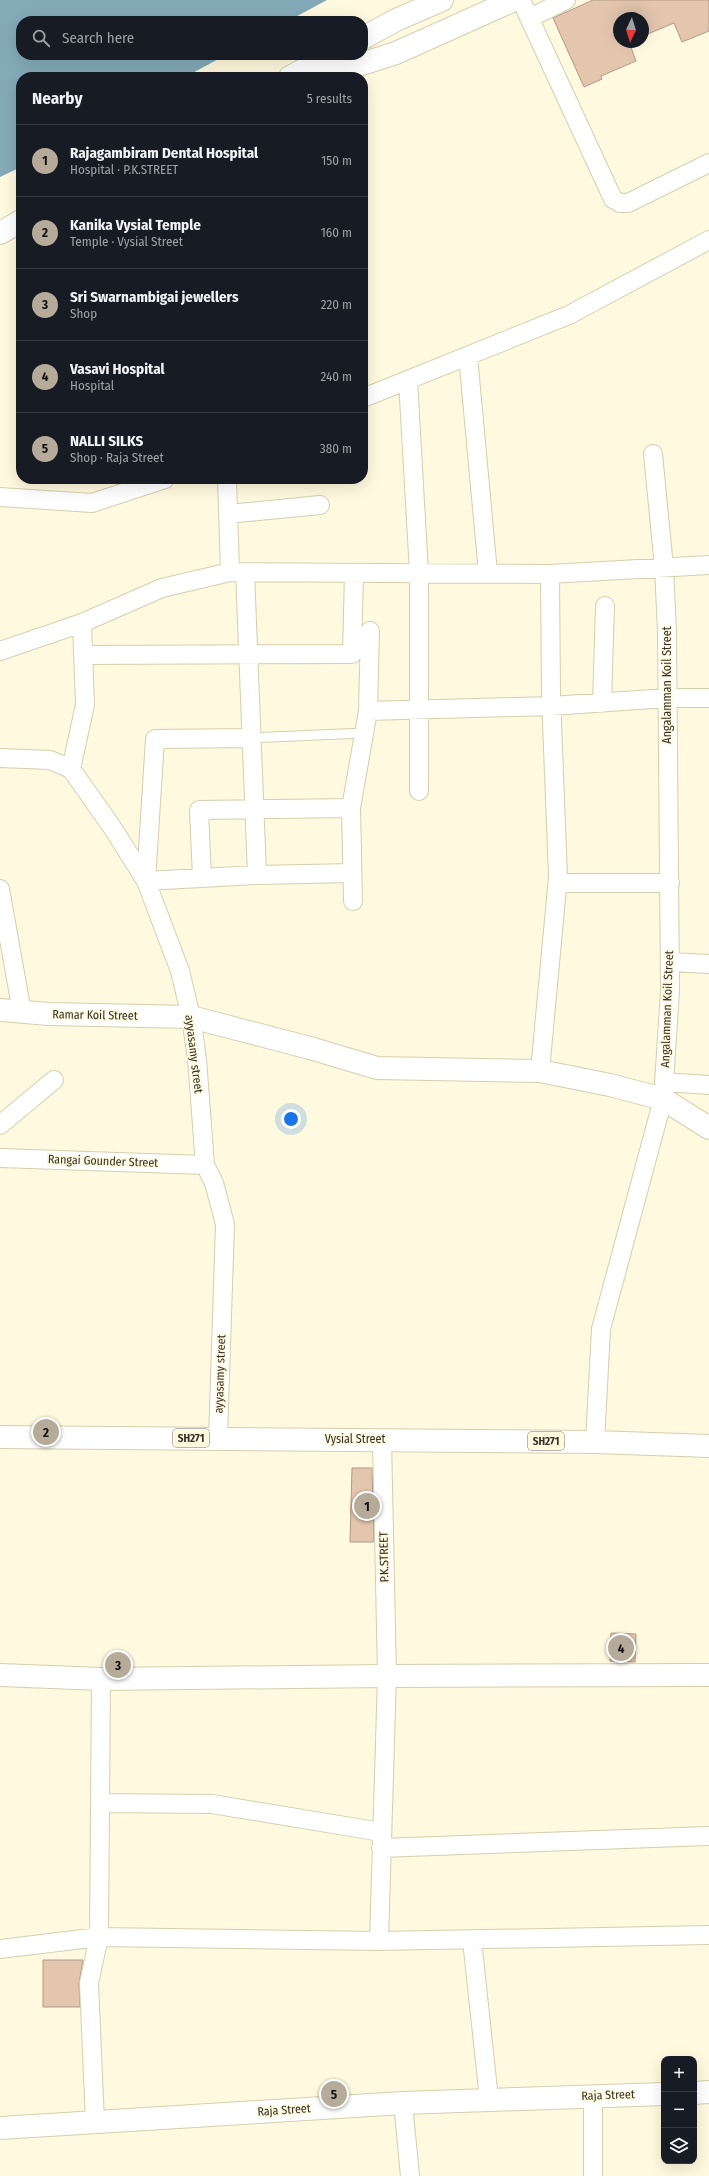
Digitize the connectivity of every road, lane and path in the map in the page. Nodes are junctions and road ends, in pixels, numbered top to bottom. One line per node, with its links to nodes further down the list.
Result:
1 (442, 0): 6 (main road)
2 (514, 0): 9 (main road)
3 (521, 0): 5 (street)
4 (566, 0): 5 (street)
5 (530, 18): 10 (street)
6 (368, 35)
7 (322, 60): 8 (main road)
8 (299, 72)
9 (337, 72)
10 (709, 162)
11 (16, 224): 12 (main road)
12 (0, 233)
13 (709, 240): 14 (street)
14 (468, 356): 15 (street); 28 (street)
15 (408, 380): 16 (street); 27 (street)
16 (368, 396)
17 (653, 454): 24 (street, Angalamman Koil Street)
18 (150, 484): 20 (street)
19 (227, 484): 22 (street)
20 (0, 497)
21 (320, 505): 22 (street)
22 (228, 514): 25 (street)
23 (709, 566): 24 (street)
24 (664, 567): 29 (street); 36 (street, Angalamman Koil Street)
25 (238, 572): 26 (street); 31 (street); 34 (street)
26 (354, 573): 27 (street); 34 (street)
27 (419, 573): 28 (street); 40 (street)
28 (488, 573): 29 (street)
29 (550, 574): 39 (street)
30 (605, 606): 38 (street)
31 (82, 623): 33 (street); 35 (street)
32 (370, 631): 41 (street)
33 (0, 651)
34 (249, 653): 35 (street); 43 (street)
35 (83, 655): 45 (street)
36 (667, 698): 37 (street); 38 (street); 53 (street, Angalamman Koil Street)
37 (709, 698)
38 (602, 703): 39 (street)
39 (551, 706): 40 (street); 54 (street)
40 (419, 710): 41 (street); 46 (street)
41 (368, 711): 42 (street)
42 (364, 733): 43 (lane); 47 (street)
43 (251, 738): 48 (street); 52 (street)
44 (0, 758): 45 (street)
45 (71, 769): 52 (street, ayyasamy street)
46 (418, 791)
47 (351, 808): 48 (street); 49 (street)
48 (254, 809): 50 (street); 51 (street)
49 (352, 873): 50 (street); 56 (street)
50 (257, 875): 51 (street)
51 (202, 878): 52 (street)
52 (146, 881): 61 (street, ayyasamy street)
53 (670, 882): 54 (street); 57 (street, Angalamman Koil Street)
54 (558, 883): 62 (street)
55 (0, 889): 60 (street)
56 (353, 901)
57 (670, 962): 58 (street); 65 (street, Angalamman Koil Street)
58 (709, 964)
59 (0, 1010): 60 (main road, Ramar Koil Street)
60 (22, 1012): 61 (main road, Ramar Koil Street)
61 (191, 1017): 62 (main road, Ramar Koil Street); 69 (street, ayyasamy street)
62 (540, 1072): 65 (main road, Ramar Koil Street)
63 (54, 1080): 66 (street)
64 (709, 1085): 65 (street)
65 (664, 1091): 67 (main road, Ramar Koil Street); 73 (street, Angalamman Koil Street)
66 (0, 1125)
67 (709, 1128)
68 (0, 1158): 69 (street, Rangai Gounder Street)
69 (205, 1165): 71 (street, ayyasamy street)
70 (0, 1437): 71 (main road, Vysial Street / SH271)
71 (218, 1438): 72 (main road, Vysial Street / SH271)
72 (382, 1439): 73 (main road, Vysial Street / SH271); 77 (street, P.K.STREET)
73 (595, 1442): 74 (main road, Vysial Street / SH271)
74 (709, 1446)
75 (0, 1675): 78 (main road)
76 (709, 1675): 77 (main road)
77 (386, 1676): 78 (main road); 81 (street, P.K.STREET)
78 (101, 1679): 79 (street)
79 (100, 1803): 81 (street); 83 (street)
80 (709, 1836): 81 (street)
81 (381, 1840): 85 (street, P.K.STREET)
82 (709, 1934): 84 (street)
83 (99, 1937): 85 (street); 86 (street); 93 (street)
84 (472, 1940): 85 (street); 91 (street)
85 (379, 1942)
86 (0, 1949)
87 (709, 2092): 88 (main road)
88 (697, 2093)
89 (661, 2094): 90 (main road, Raja Street)
90 (593, 2096): 91 (main road, Raja Street); 96 (street)
91 (490, 2100): 92 (main road, Raja Street)
92 (403, 2103): 93 (main road, Raja Street); 95 (street)
93 (95, 2122): 94 (main road, Raja Street)
94 (0, 2128)
95 (410, 2176)
96 (593, 2176)

